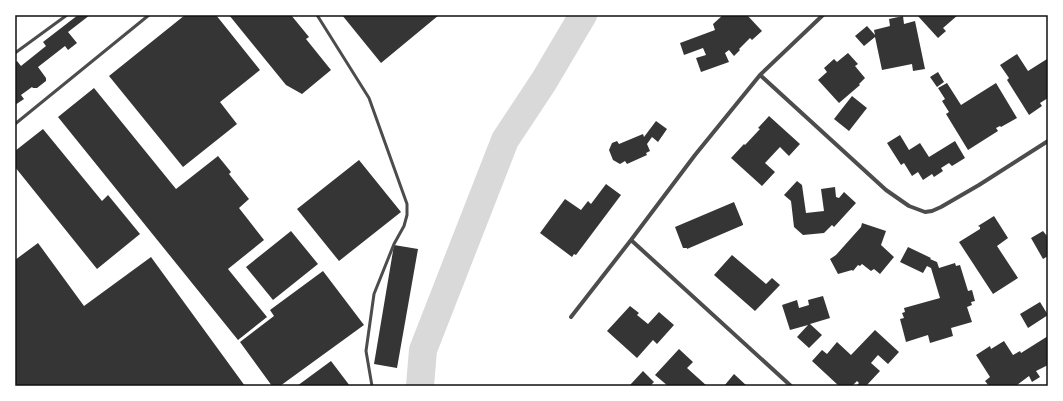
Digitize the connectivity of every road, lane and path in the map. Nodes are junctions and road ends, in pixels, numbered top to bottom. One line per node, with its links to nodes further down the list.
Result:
1 (67, 15): 5 (lane)
2 (149, 15): 7 (lane)
3 (317, 15): 11 (lane)
4 (822, 15): 6 (street)
5 (15, 53)
6 (760, 75): 8 (street); 9 (street)
7 (15, 124)
8 (1048, 141)
9 (631, 240): 10 (street); 12 (street)
10 (571, 317)
11 (372, 386)
12 (791, 386)

